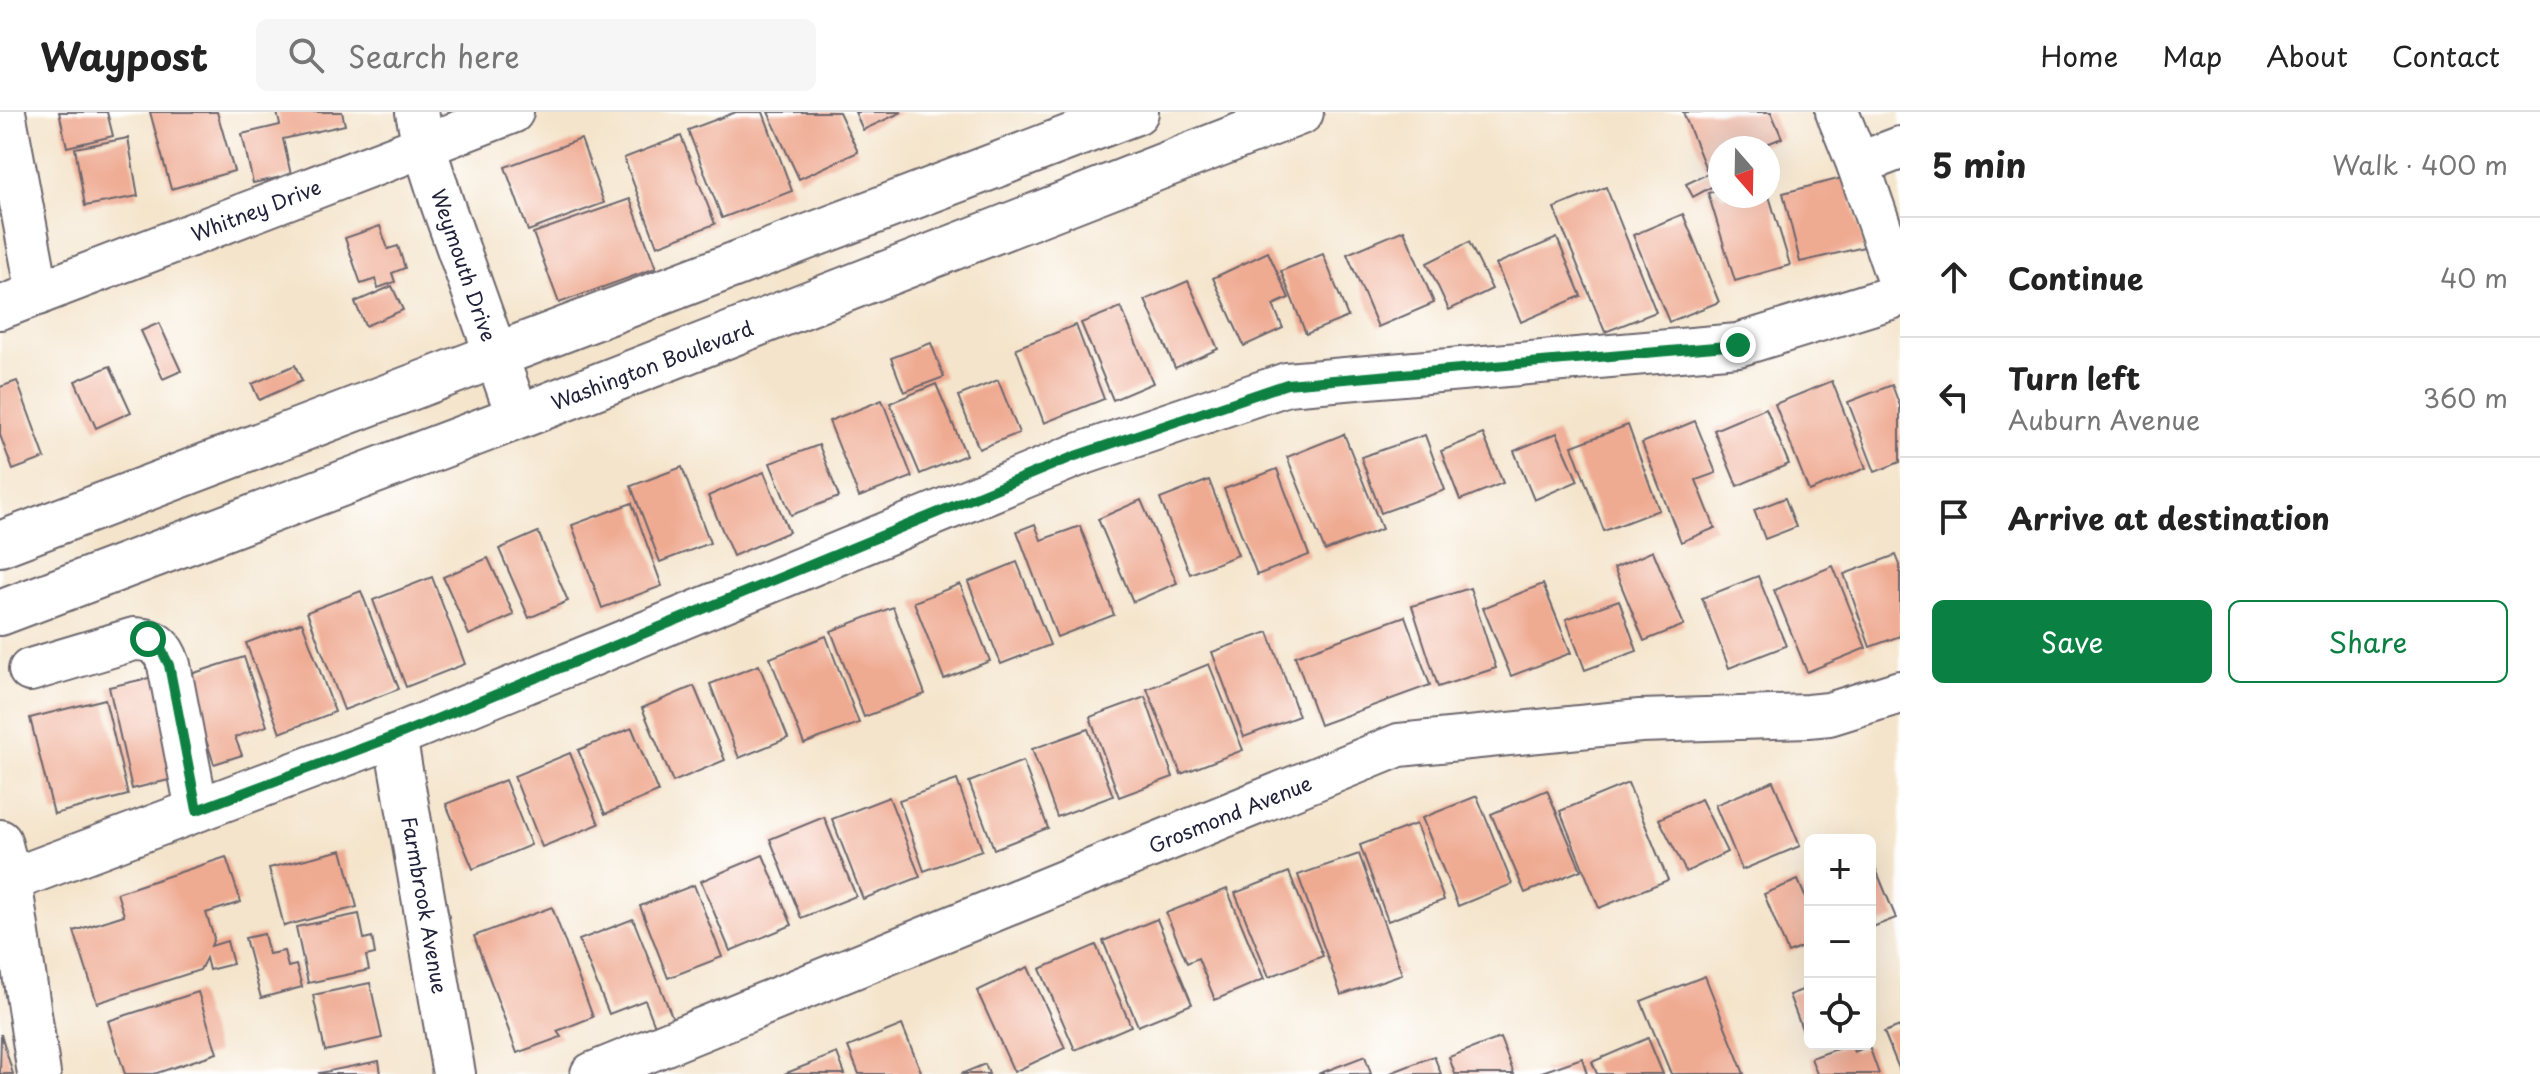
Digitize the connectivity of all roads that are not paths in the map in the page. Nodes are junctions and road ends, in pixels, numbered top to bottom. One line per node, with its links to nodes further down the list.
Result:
1 (4, 112): 11 (street)
2 (512, 112): 6 (street, Whitney Drive)
3 (1136, 112): 12 (highway)
4 (1301, 112): 13 (highway, Washington Boulevard)
5 (1837, 112): 8 (street)
6 (420, 129): 11 (street, Whitney Drive); 12 (street, Weymouth Drive)
7 (1900, 148): 8 (street)
8 (1858, 164): 9 (street)
9 (1900, 285)
10 (1900, 295): 18 (street)
11 (19, 301)
12 (496, 356): 13 (street, Weymouth Drive); 14 (highway)
13 (518, 417): 15 (highway, Washington Boulevard)
14 (0, 544)
15 (0, 613)
16 (30, 670): 19 (street)
17 (1900, 692): 24 (street, Grosmond Avenue)
18 (395, 736): 19 (street); 23 (street, Farmbrook Avenue)
19 (197, 810): 21 (street)
20 (0, 841): 21 (street)
21 (5, 882): 22 (street)
22 (39, 1074)
23 (454, 1074)
24 (592, 1074)

